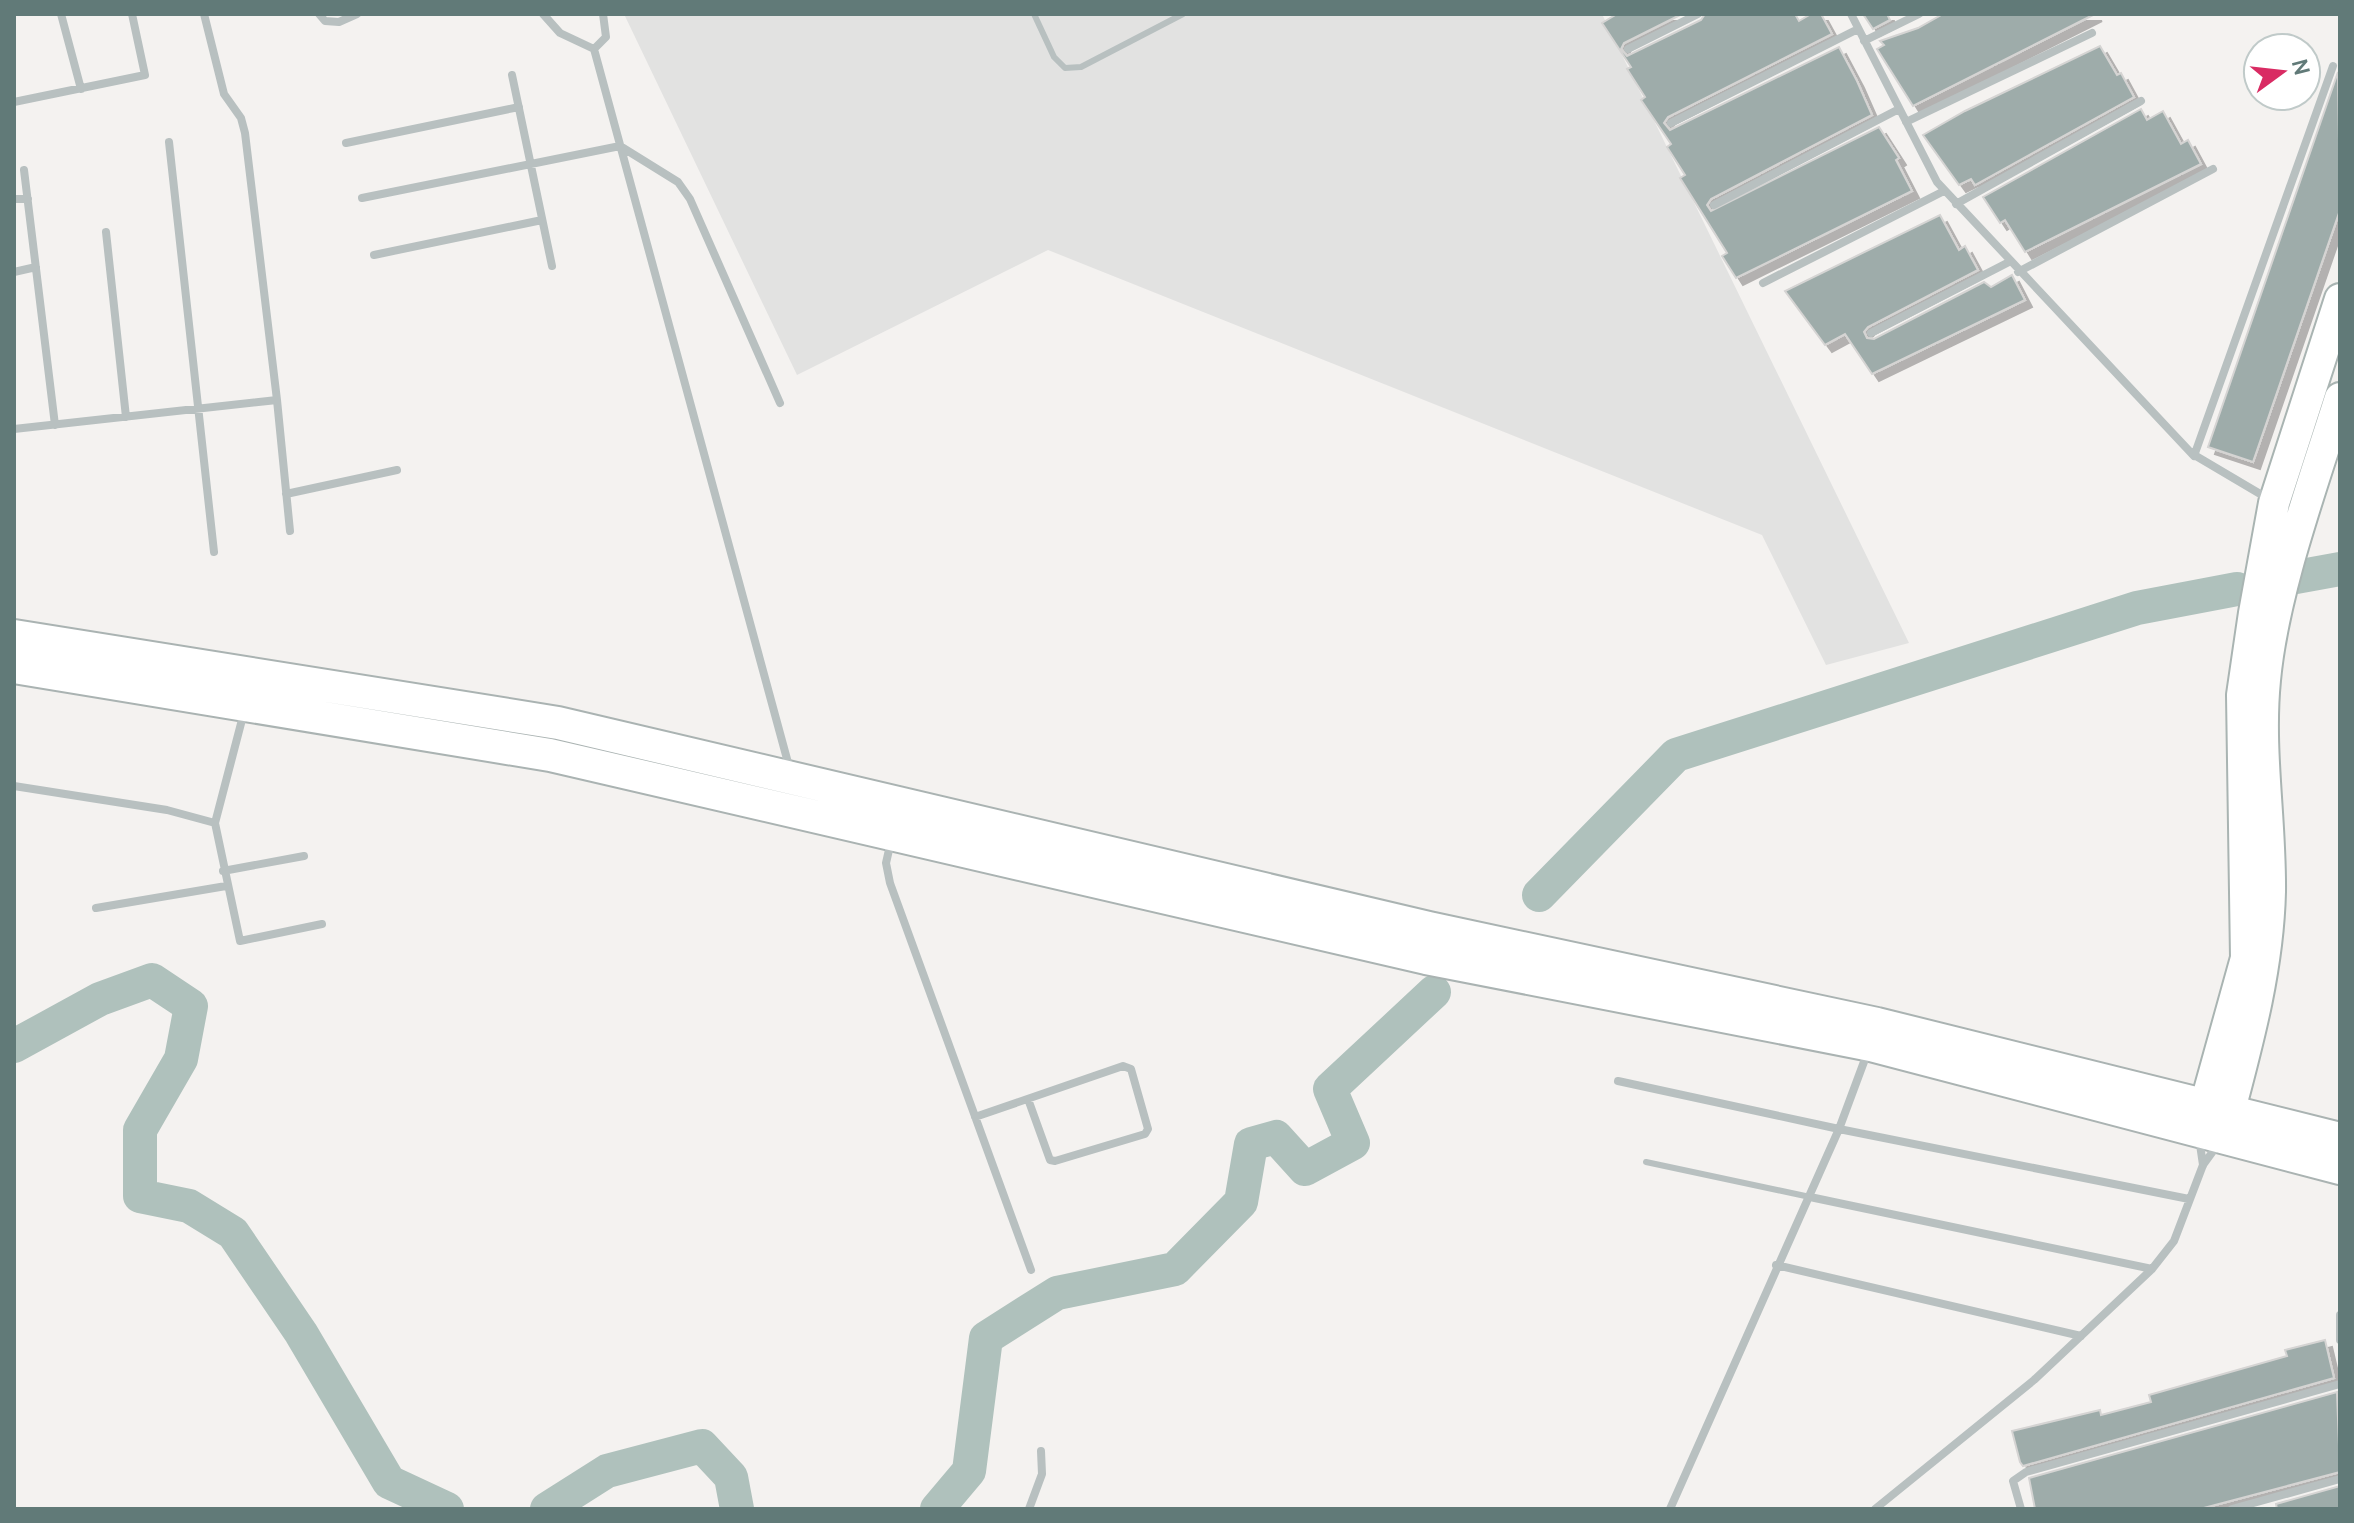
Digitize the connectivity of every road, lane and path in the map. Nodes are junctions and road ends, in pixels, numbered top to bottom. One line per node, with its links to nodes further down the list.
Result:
1 (61, 14): 20 (street)
2 (132, 14): 20 (street)
3 (204, 14): 51 (street)
4 (319, 14): 5 (street)
5 (357, 14)
6 (543, 14): 16 (street)
7 (603, 14): 16 (street)
8 (1034, 14): 9 (lane)
9 (1183, 14)
10 (1698, 14): 17 (street)
11 (1851, 14): 13 (street)
12 (1919, 14): 15 (street)
13 (1858, 29): 15 (street); 26 (street)
14 (2092, 33): 25 (street)
15 (1864, 41): 24 (street)
16 (594, 49): 29 (street)
17 (1628, 49)
18 (2333, 66): 57 (street)
19 (512, 75): 23 (street)
20 (81, 89): 22 (street)
21 (2141, 101): 37 (street)
22 (14, 102)
23 (519, 107): 28 (street); 30 (street)
24 (1899, 109): 25 (street); 38 (street)
25 (1906, 122): 33 (street)
26 (1671, 123)
27 (169, 142): 53 (street)
28 (346, 143)
29 (620, 146): 30 (street); 52 (street); 68 (street)
30 (531, 162): 34 (street); 39 (street)
31 (2213, 169): 46 (street)
32 (24, 170): 36 (street)
33 (1944, 191): 37 (street); 47 (street)
34 (362, 198)
35 (14, 199): 36 (street)
36 (28, 199): 44 (street)
37 (1956, 204): 42 (street)
38 (1714, 205)
39 (542, 220): 41 (street); 43 (street)
40 (106, 232): 54 (street)
41 (374, 255)
42 (2009, 262): 46 (street); 49 (street)
43 (552, 266)
44 (36, 267): 45 (street); 55 (street)
45 (14, 272)
46 (2018, 272): 57 (street)
47 (1763, 283)
48 (2337, 317): 60 (main road)
49 (1871, 333)
50 (2340, 398): 61 (main road)
51 (277, 400): 53 (street); 59 (street)
52 (780, 403)
53 (200, 408): 54 (street); 63 (street)
54 (126, 417): 55 (street)
55 (55, 425): 56 (street)
56 (14, 429)
57 (2196, 456): 60 (street)
58 (397, 470): 59 (street)
59 (286, 494): 62 (street)
60 (2274, 503): 61 (main road); 80 (main road)
61 (2305, 512): 80 (main road)
62 (290, 531)
63 (214, 552)
64 (14, 636): 68 (main road)
65 (14, 667): 66 (main road)
66 (246, 706): 68 (main road); 69 (street)
67 (14, 786): 69 (street)
68 (795, 798): 70 (main road); 76 (main road)
69 (215, 823): 72 (street)
70 (892, 836): 76 (main road); 79 (street)
71 (304, 856): 72 (street)
72 (223, 871): 73 (street)
73 (226, 886): 74 (street); 75 (street)
74 (96, 908)
75 (322, 924)
76 (1874, 1034): 80 (main road); 81 (street)
77 (1618, 1081): 81 (street)
78 (1028, 1099): 78 (street); 79 (street)
79 (975, 1117): 90 (street)
80 (2214, 1122): 82 (main road); 84 (street); 84 (street); 85 (main road)
81 (1839, 1129): 86 (street); 87 (street)
82 (2340, 1139)
83 (1646, 1162): 86 (lane)
84 (2203, 1165): 87 (street)
85 (2340, 1168)
86 (1810, 1197): 88 (street); 89 (street)
87 (2189, 1199): 89 (street)
88 (1776, 1265): 92 (street); 98 (street)
89 (2152, 1269): 92 (street)
90 (1031, 1270)
91 (2340, 1315): 93 (street)
92 (2081, 1336): 99 (street)
93 (2340, 1340)
94 (2340, 1384): 100 (street)
95 (1041, 1451): 97 (street)
96 (2340, 1479): 101 (street)
97 (1029, 1509)
98 (1670, 1509)
99 (1875, 1509)
100 (2021, 1509)
101 (2232, 1509)

